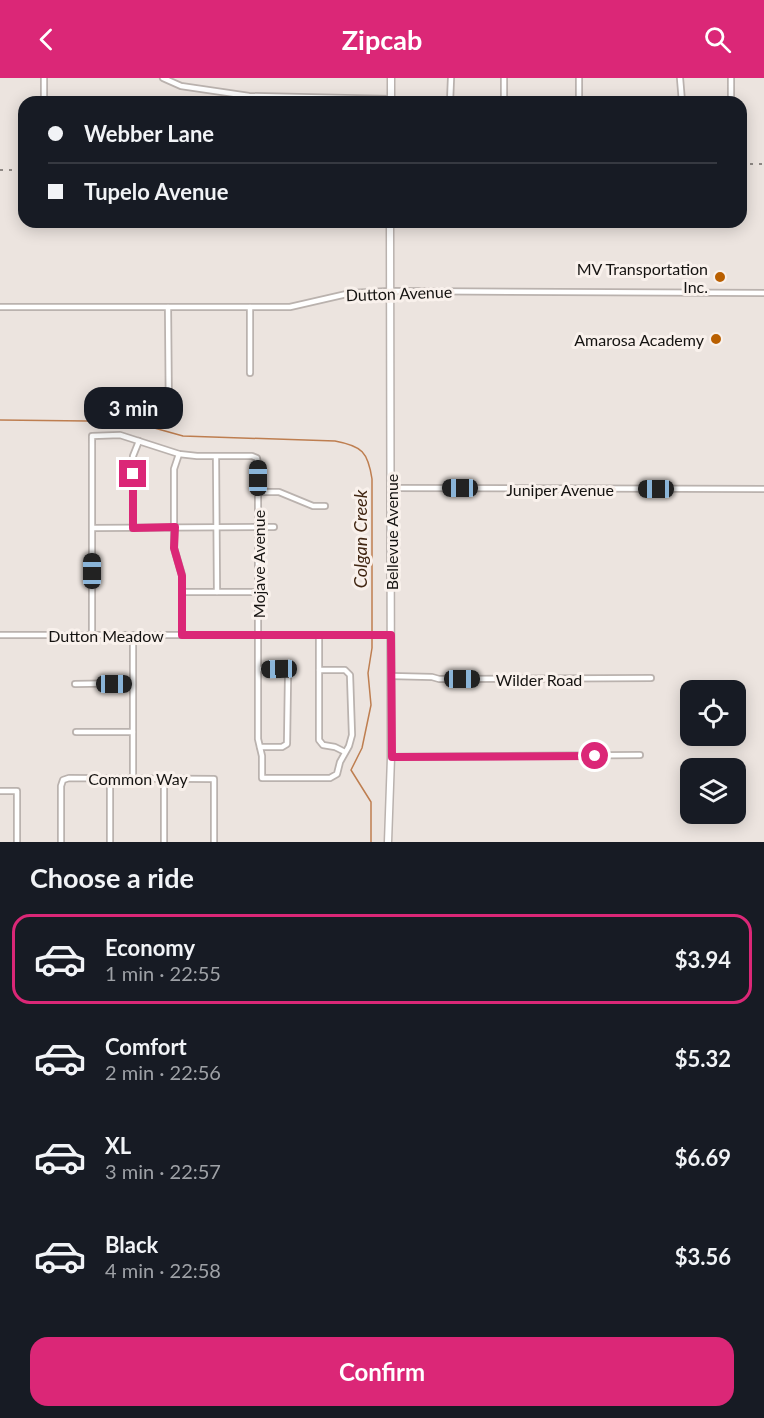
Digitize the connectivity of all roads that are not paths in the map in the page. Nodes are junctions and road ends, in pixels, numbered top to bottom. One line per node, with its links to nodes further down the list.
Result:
1 (44, 78): 9 (street)
2 (163, 78): 10 (street)
3 (391, 78): 11 (street)
4 (451, 78): 12 (street)
5 (504, 78): 13 (street)
6 (579, 78): 14 (street)
7 (680, 78): 15 (street)
8 (732, 78): 16 (street)
9 (44, 96)
10 (249, 96)
11 (391, 96)
12 (450, 96)
13 (504, 96)
14 (579, 96)
15 (682, 96)
16 (731, 96)
17 (390, 228): 18 (street, Bellevue Avenue)
18 (390, 291): 19 (street, Dutton Avenue); 22 (street, Dutton Avenue); 28 (street, Bellevue Avenue)
19 (764, 293)
20 (0, 306): 21 (street, Dutton Avenue)
21 (168, 307): 22 (street, Dutton Avenue); 24 (street)
22 (250, 308): 23 (street)
23 (250, 373)
24 (169, 420)
25 (139, 441): 26 (street); 36 (street); 37 (street)
26 (178, 454): 27 (street); 32 (street)
27 (216, 457): 30 (street, Mojave Avenue); 33 (street)
28 (392, 488): 29 (street, Juniper Avenue); 46 (street, Bellevue Avenue)
29 (764, 489)
30 (258, 492): 31 (street); 34 (street, Mojave Avenue)
31 (325, 506)
32 (175, 527): 33 (street); 37 (street); 38 (street)
33 (216, 527): 34 (street); 39 (street)
34 (258, 527): 35 (street); 40 (street, Mojave Avenue)
35 (274, 527)
36 (93, 528): 37 (street); 42 (street)
37 (133, 528)
38 (182, 592): 39 (street); 44 (street)
39 (216, 592): 40 (street)
40 (259, 592): 45 (street, Mojave Avenue)
41 (0, 635): 42 (street, Dutton Meadow)
42 (92, 635): 43 (street, Dutton Meadow)
43 (133, 635): 44 (street, Dutton Meadow); 53 (street)
44 (182, 635): 45 (street, Dutton Meadow)
45 (259, 635): 47 (street, Dutton Meadow); 48 (street, Mojave Avenue)
46 (391, 635): 47 (street, Dutton Meadow); 50 (street, Bellevue Avenue)
47 (319, 636): 49 (street)
48 (259, 669): 56 (street, Mojave Avenue); 56 (street)
49 (319, 670): 57 (street); 57 (street)
50 (392, 676): 51 (street, Wilder Road); 59 (street, Bellevue Avenue)
51 (651, 678)
52 (75, 684): 53 (street)
53 (133, 684): 55 (street)
54 (76, 732): 55 (street)
55 (133, 732): 60 (street)
56 (260, 747): 57 (street, Mojave Avenue)
57 (345, 752)
58 (640, 755): 59 (street)
59 (392, 757): 69 (street, Bellevue Avenue)
60 (133, 777): 61 (street, Common Way); 62 (street, Common Way)
61 (110, 779): 65 (street, Common Way); 66 (street)
62 (164, 779): 67 (street); 68 (street, Common Way)
63 (0, 791): 64 (street)
64 (17, 842)
65 (62, 842)
66 (110, 842)
67 (164, 842)
68 (214, 842)
69 (388, 842)

